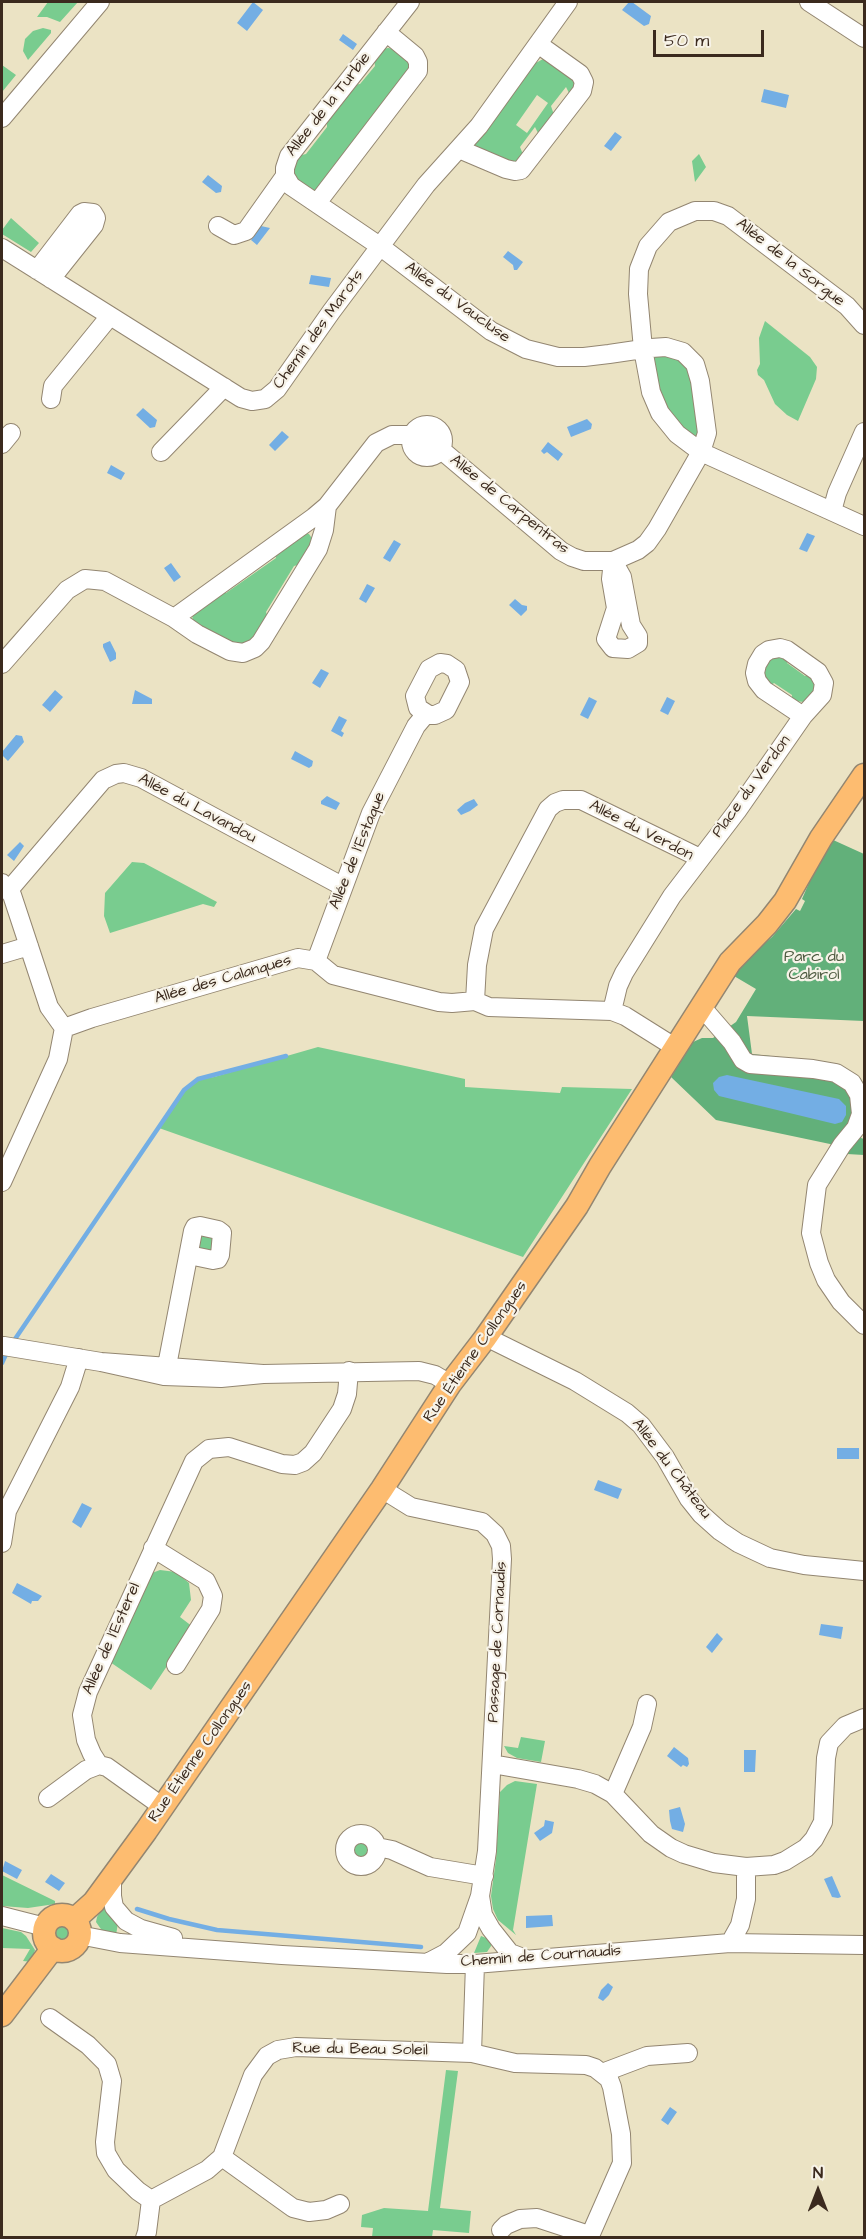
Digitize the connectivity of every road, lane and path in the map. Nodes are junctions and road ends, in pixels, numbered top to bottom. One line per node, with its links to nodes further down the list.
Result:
1 (100, 2): 8 (street)
2 (410, 2): 5 (street, Allée de la Turbie)
3 (566, 2): 7 (street, Chemin des Marots)
4 (808, 2): 6 (street)
5 (386, 32): 10 (street, Allée de la Turbie); 11 (street)
6 (864, 38)
7 (538, 44): 9 (street, Chemin des Marots); 9 (street)
8 (2, 118)
9 (459, 149): 13 (street, Chemin des Marots)
10 (285, 176): 11 (street, Allée de la Turbie); 12 (street)
11 (317, 203): 13 (street, Allée de la Turbie)
12 (218, 226)
13 (381, 247): 17 (street, Allée du Vaucluse); 18 (street, Chemin des Marots)
14 (2, 248): 15 (street, Chemin des Marots)
15 (110, 316): 18 (street, Chemin des Marots); 19 (street)
16 (864, 325): 17 (street, Allée de la Sorgue)
17 (643, 349): 22 (street); 22 (street, Allée du Vaucluse)
18 (224, 387): 21 (street)
19 (51, 399)
20 (864, 432): 24 (street)
21 (162, 452)
22 (701, 452): 23 (street, Allée de Carpentras); 24 (street)
23 (327, 506): 26 (street, Allée de Carpentras); 26 (street, Allée de Carpentras)
24 (832, 511): 25 (street)
25 (864, 526)
26 (174, 618): 27 (street, Allée de Carpentras)
27 (2, 664)
28 (426, 714): 33 (street, Allée de l'Estaque)
29 (803, 716): 31 (street, Place du Verdon)
30 (864, 775): 38 (main road, Rue Étienne Collongues)
31 (700, 858): 37 (street, Allée du Verdon); 39 (street, Allée du Verdon)
32 (5, 886): 33 (street, Allée du Lavandou); 34 (street, Allée du Lavandou)
33 (342, 886): 36 (street, Allée de l'Estaque)
34 (29, 946): 35 (street); 40 (street, Allée du Lavandou)
35 (2, 954)
36 (316, 961): 37 (street, Allée des Calanques); 40 (street, Allée des Calanques)
37 (475, 1001): 39 (street, Allée des Calanques)
38 (701, 1009): 41 (main road, Rue Étienne Collongues); 44 (street)
39 (612, 1011): 41 (street, Allée des Calanques)
40 (64, 1028): 42 (street)
41 (676, 1048): 45 (main road, Rue Étienne Collongues)
42 (2, 1182)
43 (189, 1255): 48 (street)
44 (864, 1325)
45 (486, 1337): 50 (main road, Rue Étienne Collongues); 54 (street, Allée du Château)
46 (6, 1346): 47 (street)
47 (79, 1358): 48 (street); 52 (street)
48 (166, 1371): 49 (street)
49 (349, 1371): 50 (street); 53 (street, Allée de l'Esterel)
50 (450, 1384): 51 (main road, Rue Étienne Collongues)
51 (382, 1489): 58 (street, Passage de Cornaudis); 62 (main road, Rue Étienne Collongues)
52 (2, 1543)
53 (153, 1548): 55 (street); 59 (street, Allée de l'Esterel)
54 (864, 1571)
55 (176, 1665)
56 (647, 1704): 60 (street)
57 (864, 1718): 64 (street)
58 (492, 1764): 60 (street); 65 (street, Passage de Cornaudis)
59 (99, 1765): 61 (street); 62 (street)
60 (613, 1794): 64 (street)
61 (48, 1798)
62 (163, 1807): 66 (main road, Rue Étienne Collongues)
63 (377, 1848): 65 (street)
64 (746, 1867): 73 (street)
65 (484, 1876): 67 (street, Passage de Cornaudis)
66 (112, 1881): 69 (main road, Rue Étienne Collongues); 75 (street, Chemin de Cournaudis)
67 (480, 1896): 70 (street, Passage de Cornaudis); 71 (street, Passage de Cornaudis)
68 (2, 1916): 72 (street)
69 (76, 1928): 72 (main road); 72 (main road); 75 (street, Chemin de Cournaudis)
70 (491, 1929): 71 (street); 76 (street, Passage de Cornaudis)
71 (467, 1933): 77 (street, Passage de Cornaudis); 78 (street, Passage de Cornaudis)
72 (49, 1938): 79 (main road)
73 (739, 1942): 74 (street, Chemin de Cournaudis); 76 (street, Chemin de Cournaudis)
74 (864, 1945)
75 (218, 1950): 77 (street, Chemin de Cournaudis)
76 (526, 1959): 78 (street, Chemin de Cournaudis)
77 (427, 1963): 78 (street, Chemin de Cournaudis)
78 (471, 1964): 81 (street)
79 (2, 2015)
80 (50, 2018): 85 (street)
81 (472, 2053): 83 (street, Rue du Beau Soleil); 84 (street, Rue du Beau Soleil)
82 (688, 2053): 83 (street)
83 (602, 2073): 88 (street)
84 (222, 2157): 85 (street); 86 (street)
85 (151, 2200): 89 (street)
86 (340, 2204)
87 (501, 2230): 88 (street)
88 (589, 2236)
89 (145, 2238)

